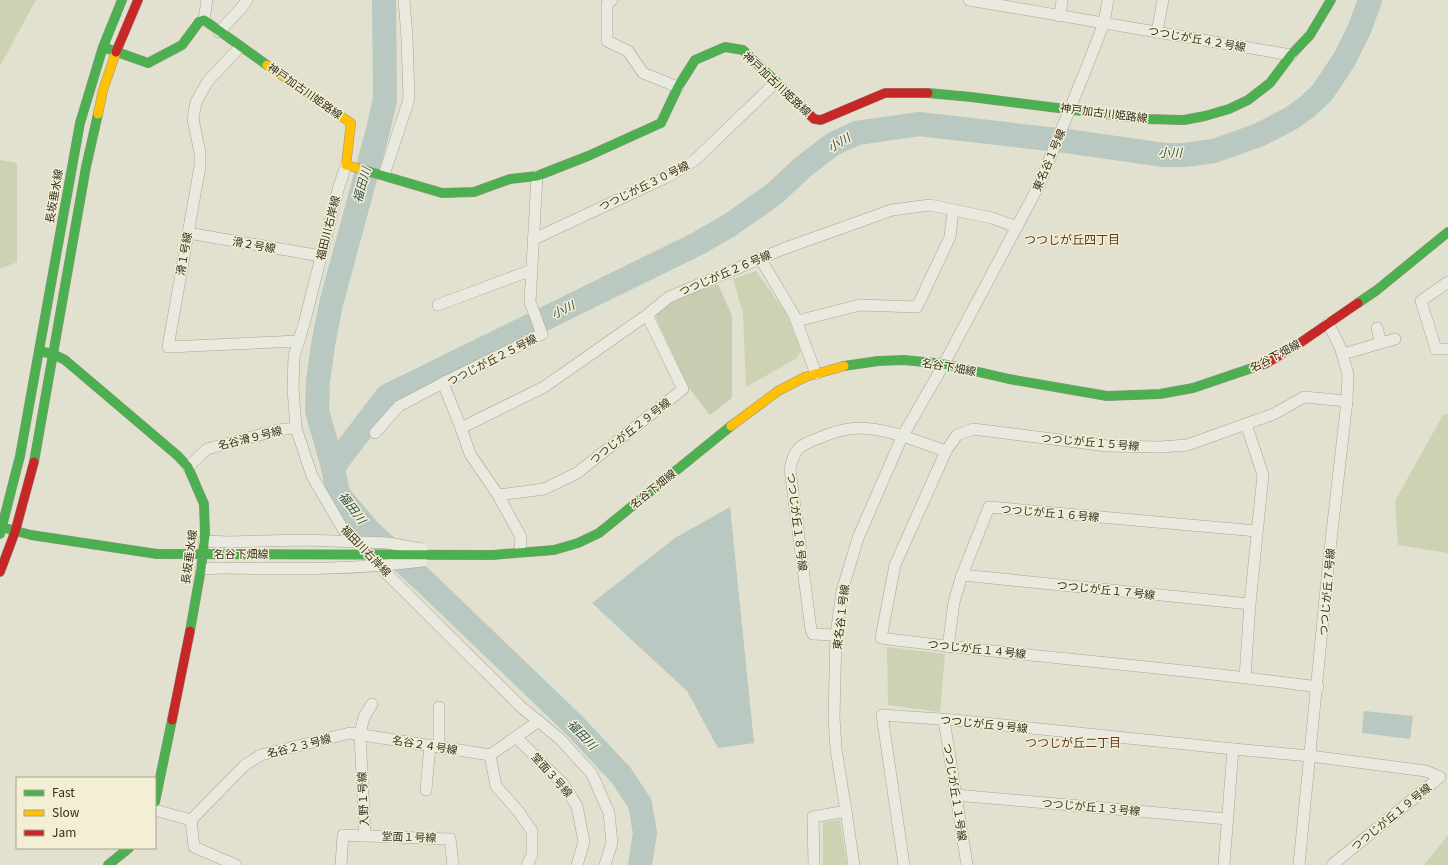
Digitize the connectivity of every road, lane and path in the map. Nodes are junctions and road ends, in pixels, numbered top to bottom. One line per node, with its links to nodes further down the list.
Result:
1 (122, 0): 17 (main road)
2 (138, 0): 19 (main road)
3 (207, 0): 13 (street)
4 (247, 0): 15 (street)
5 (404, 0): 24 (street)
6 (612, 0): 22 (street)
7 (969, 0): 12 (street, つつじが丘４２号線)
8 (1062, 0): 12 (street)
9 (1108, 0): 14 (street, 東名谷１号線)
10 (1163, 0): 16 (street)
11 (1332, 1): 20 (main road, 神戸加古川姫路線)
12 (1060, 16): 14 (street, つつじが丘４２号線)
13 (204, 20): 15 (main road, 神戸加古川姫路線); 19 (main road)
14 (1104, 23): 16 (street, つつじが丘４２号線); 27 (street, 東名谷１号線, bridge)
15 (220, 32): 18 (main road, 神戸加古川姫路線)
16 (1157, 32): 20 (street, つつじが丘４２号線)
17 (103, 47): 19 (main road); 44 (main road, 長坂垂水線)
18 (240, 47): 23 (main road, 神戸加古川姫路線); 29 (street, 滑１号線)
19 (116, 52): 45 (main road)
20 (1291, 55): 21 (main road, 神戸加古川姫路線)
21 (776, 82): 22 (main road, 神戸加古川姫路線); 30 (street, つつじが丘３０号線)
22 (678, 87): 25 (main road, 神戸加古川姫路線)
23 (346, 165): 24 (main road, 神戸加古川姫路線); 31 (street, 福田川右岸線)
24 (384, 175): 25 (main road, 神戸加古川姫路線)
25 (537, 176): 30 (street, つつじが丘２５号線)
26 (953, 210): 27 (street, つつじが丘２６号線); 32 (street, つつじが丘２６号線); 37 (street)
27 (1017, 227): 47 (street, 東名谷１号線)
28 (1448, 232): 38 (main road, 名谷下畑線)
29 (188, 233): 31 (street, 滑２号線); 41 (street, 滑１号線)
30 (534, 239): 33 (street, つつじが丘２５号線)
31 (321, 256): 41 (street, 福田川右岸線)
32 (760, 258): 36 (street, つつじが丘２６号線); 37 (street)
33 (532, 270): 35 (street); 49 (street, つつじが丘２５号線)
34 (1448, 282): 43 (street)
35 (438, 305)
36 (647, 314): 53 (street, つつじが丘２６号線); 58 (street, つつじが丘２９号線)
37 (796, 321): 48 (street)
38 (1328, 323): 46 (street, つつじが丘７号線); 47 (main road, 名谷下畑線)
39 (1377, 328): 42 (street)
40 (1395, 340): 42 (street)
41 (299, 341): 52 (street, 福田川右岸線)
42 (1381, 343): 46 (street)
43 (1448, 349)
44 (39, 351): 45 (main road, 長坂垂水線); 59 (main road, 長坂垂水線)
45 (53, 354): 57 (main road, 長坂垂水線); 61 (main road)
46 (1343, 354): 50 (street, つつじが丘７号線)
47 (944, 364): 48 (main road, 名谷下畑線); 55 (street, 東名谷１号線)
48 (816, 374): 63 (main road, 名谷下畑線)
49 (443, 383): 53 (street, つつじが丘２５号線); 54 (street)
50 (1347, 401): 51 (street, つつじが丘１５号線); 72 (street, つつじが丘７号線)
51 (1246, 424): 56 (street, つつじが丘１５号線); 60 (street)
52 (296, 428): 57 (street, 名谷滑９号線); 76 (street, 福田川右岸線)
53 (462, 428): 58 (street, つつじが丘２５号線)
54 (375, 433)
55 (902, 437): 56 (street); 69 (street, 東名谷１号線); 69 (street, つつじが丘１８号線)
56 (946, 451): 70 (street, つつじが丘１４号線)
57 (188, 467): 62 (main road, 長坂垂水線)
58 (498, 495): 63 (street, つつじが丘２５号線)
59 (1, 531): 61 (main road, 名谷下畑線)
60 (1257, 531): 67 (street, つつじが丘１６号線); 68 (street)
61 (15, 532): 64 (main road, 名谷下畑線, bridge); 66 (main road)
62 (204, 541): 64 (street, 名谷下畑線, bridge); 65 (main road, 長坂垂水線)
63 (520, 552): 64 (main road, 名谷下畑線, bridge)
64 (458, 556): 65 (street, 名谷下畑線, bridge)
65 (201, 569): 85 (main road, 長坂垂水線)
66 (0, 572)
67 (962, 575): 68 (street, つつじが丘１７号線); 70 (street, つつじが丘１６号線)
68 (1250, 604): 71 (street)
69 (836, 635): 87 (street, 東名谷１号線)
70 (948, 647): 71 (street, つつじが丘１４号線)
71 (1245, 677): 72 (street, つつじが丘１４号線)
72 (1318, 687): 82 (street, つつじが丘７号線)
73 (372, 704): 77 (street, 入野１号線)
74 (438, 706): 79 (street)
75 (944, 720): 80 (street, つつじが丘９号線); 84 (street, つつじが丘１１号線); 101 (street, つつじが丘９号線)
76 (539, 721): 78 (street); 98 (street, 福田川右岸線)
77 (360, 734): 79 (street, 名谷２４号線); 89 (street, 名谷２３号線); 90 (street, 入野１号線)
78 (516, 737): 81 (street); 97 (street, 堂面３号線)
79 (434, 746): 81 (street, 名谷２４号線); 83 (street)
80 (1233, 749): 82 (street, つつじが丘９号線); 88 (street)
81 (490, 755): 96 (street)
82 (1310, 756): 104 (street, つつじが丘７号線); 105 (street, つつじが丘１９号線)
83 (426, 790)
84 (956, 795): 88 (street, つつじが丘１３号線); 102 (street, つつじが丘１１号線)
85 (156, 797)
86 (156, 810): 89 (street)
87 (846, 811): 99 (street); 100 (street, 東名谷１号線)
88 (1227, 819): 103 (street)
89 (191, 820): 93 (street)
90 (365, 836): 94 (street, 入野１号線); 95 (street, 堂面１号線)
91 (128, 849): 92 (main road)
92 (108, 865)
93 (236, 865)
94 (341, 865)
95 (453, 865)
96 (527, 865)
97 (577, 865)
98 (605, 865)
99 (814, 865)
100 (854, 865)
101 (904, 865)
102 (966, 865)
103 (1224, 865)
104 (1299, 865)
105 (1332, 865)

